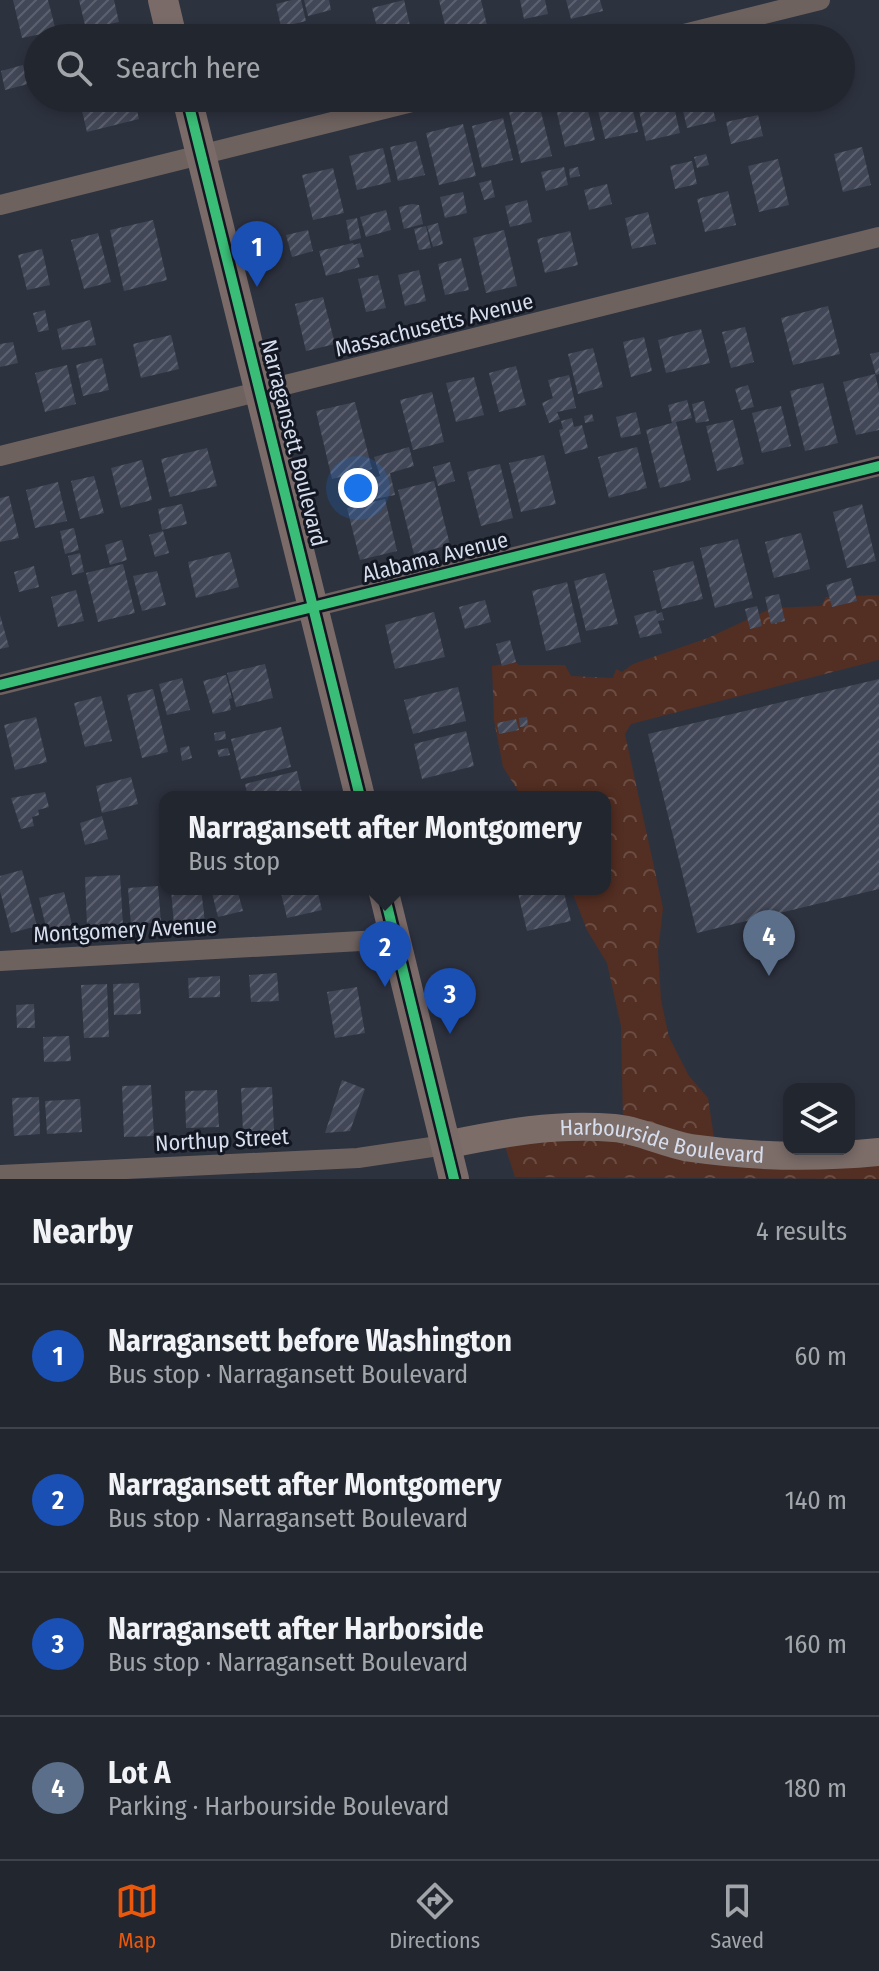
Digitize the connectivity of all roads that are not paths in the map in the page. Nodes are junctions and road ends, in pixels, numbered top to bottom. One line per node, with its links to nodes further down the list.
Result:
1 (163, 0): 3 (main road)
2 (820, 0): 4 (street)
3 (169, 24)
4 (724, 24)
5 (190, 112): 7 (main road, Narragansett Boulevard)
6 (372, 112): 7 (street)
7 (201, 155): 8 (street); 10 (main road, Narragansett Boulevard)
8 (0, 205)
9 (879, 237): 10 (street, Massachusetts Avenue)
10 (261, 392): 11 (street, Massachusetts Avenue); 13 (main road, Narragansett Boulevard)
11 (0, 456)
12 (879, 466): 13 (street, Alabama Avenue)
13 (314, 607): 14 (street, Alabama Avenue); 15 (main road, Narragansett Boulevard)
14 (0, 685)
15 (359, 791)
16 (385, 895): 17 (main road)
17 (397, 939): 18 (street, Montgomery Avenue); 19 (main road)
18 (0, 961)
19 (445, 1145): 20 (street, Harbourside Boulevard); 21 (street, Northup Street); 22 (main road)
20 (879, 1152)
21 (0, 1175)
22 (454, 1179)

